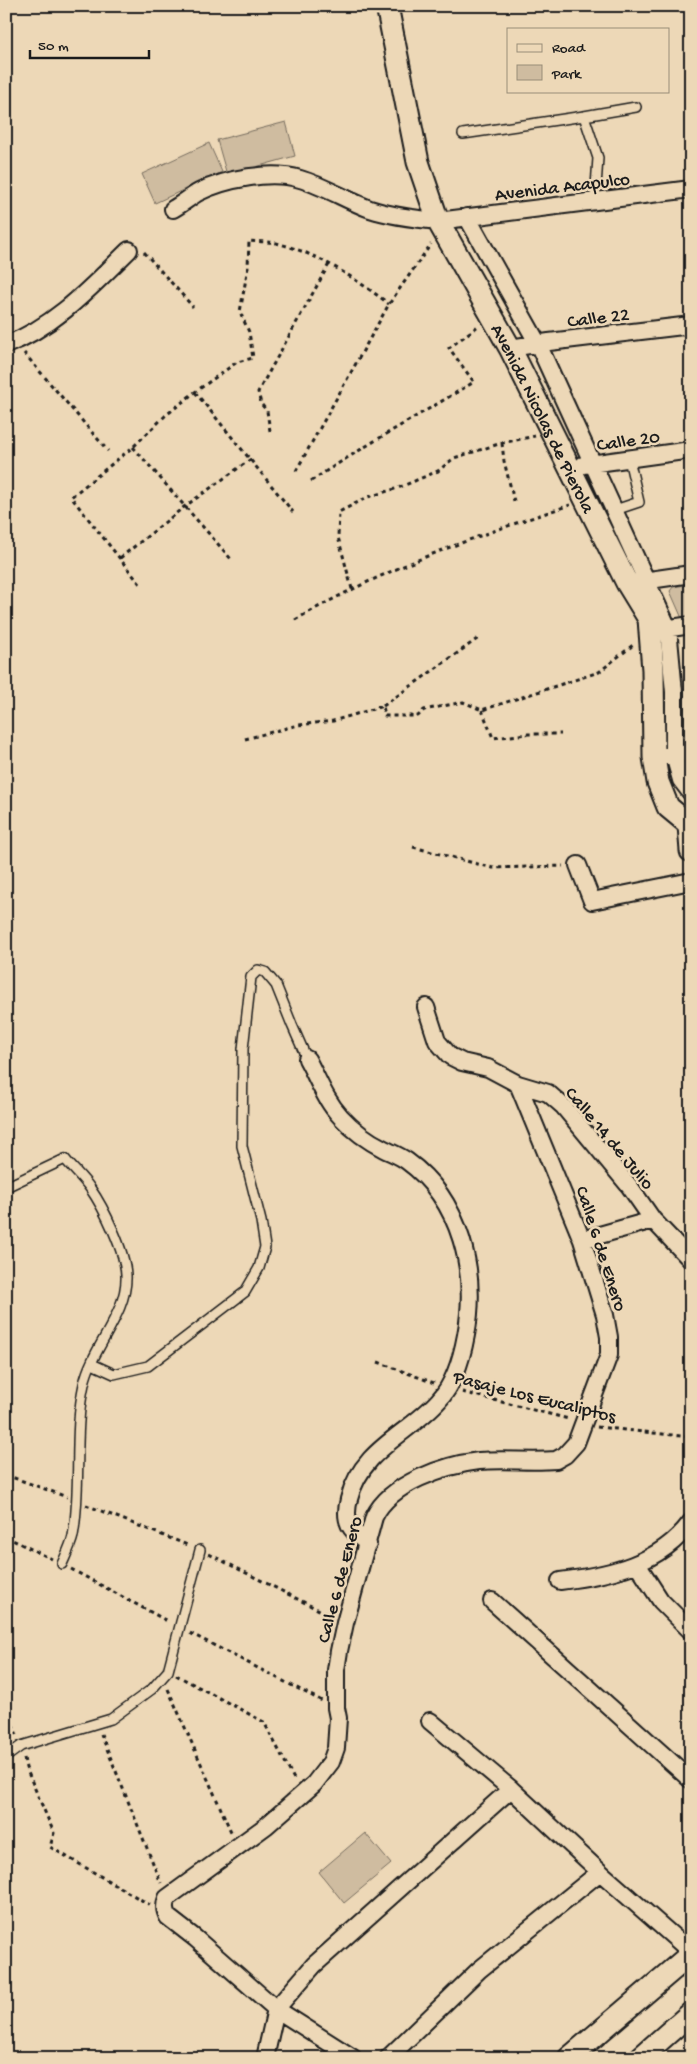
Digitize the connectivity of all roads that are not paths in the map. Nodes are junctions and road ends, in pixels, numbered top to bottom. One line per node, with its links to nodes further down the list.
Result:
1 (387, 6): 9 (street, Avenida Nicolas de Pierola)
2 (636, 107): 3 (lane)
3 (584, 116): 4 (lane); 6 (lane)
4 (463, 134)
5 (691, 189): 6 (street, Avenida Acapulco)
6 (595, 201): 8 (street, Avenida Acapulco)
7 (173, 210): 9 (street, Avenida Acapulco)
8 (467, 217): 9 (street, Avenida Acapulco); 13 (street)
9 (441, 225): 14 (street, Avenida Nicolas de Pierola)
10 (136, 250): 12 (street)
11 (691, 325): 13 (street, Calle 22)
12 (12, 342)
13 (538, 344): 14 (street, Calle 22); 17 (street)
14 (510, 348): 17 (street, Avenida Nicolas de Pierola)
15 (691, 450): 16 (street, Calle 20)
16 (629, 459): 17 (street, Calle 20); 18 (lane)
17 (581, 466): 18 (street); 20 (street, Avenida Nicolas de Pierola)
18 (615, 510): 20 (street)
19 (691, 574): 20 (street)
20 (637, 581): 22 (street, Avenida Nicolas de Pierola)
21 (691, 625): 22 (street)
22 (660, 630): 24 (street, Avenida Nicolas de Pierola)
23 (691, 753): 24 (street)
24 (664, 756): 25 (street); 26 (street, Avenida Nicolas de Pierola)
25 (691, 793)
26 (690, 826): 27 (street)
27 (691, 850)
28 (578, 865): 29 (street)
29 (691, 881)
30 (426, 1006): 32 (street, Calle 14 de Julio)
31 (307, 1058): 37 (lane); 39 (street)
32 (518, 1084): 34 (street, Calle 14 de Julio); 35 (street, Calle 6 de Enero)
33 (6, 1187): 37 (lane)
34 (653, 1220): 35 (street); 36 (street, Calle 14 de Julio)
35 (582, 1240): 39 (street, Calle 6 de Enero)
36 (691, 1260)
37 (92, 1364): 41 (lane)
38 (691, 1522): 42 (street)
39 (368, 1544): 52 (street, Calle 6 de Enero)
40 (200, 1550): 47 (lane)
41 (62, 1564)
42 (637, 1564): 43 (street); 45 (street)
43 (560, 1581)
44 (492, 1601): 48 (street)
45 (691, 1631)
46 (430, 1721): 49 (street)
47 (6, 1757)
48 (691, 1780)
49 (511, 1789): 50 (street); 52 (street)
50 (600, 1872): 51 (street); 56 (street)
51 (691, 1953): 57 (street)
52 (276, 2009): 54 (street); 55 (street)
53 (691, 2013): 58 (street)
54 (266, 2058)
55 (353, 2058)
56 (388, 2058)
57 (569, 2058)
58 (640, 2058)

